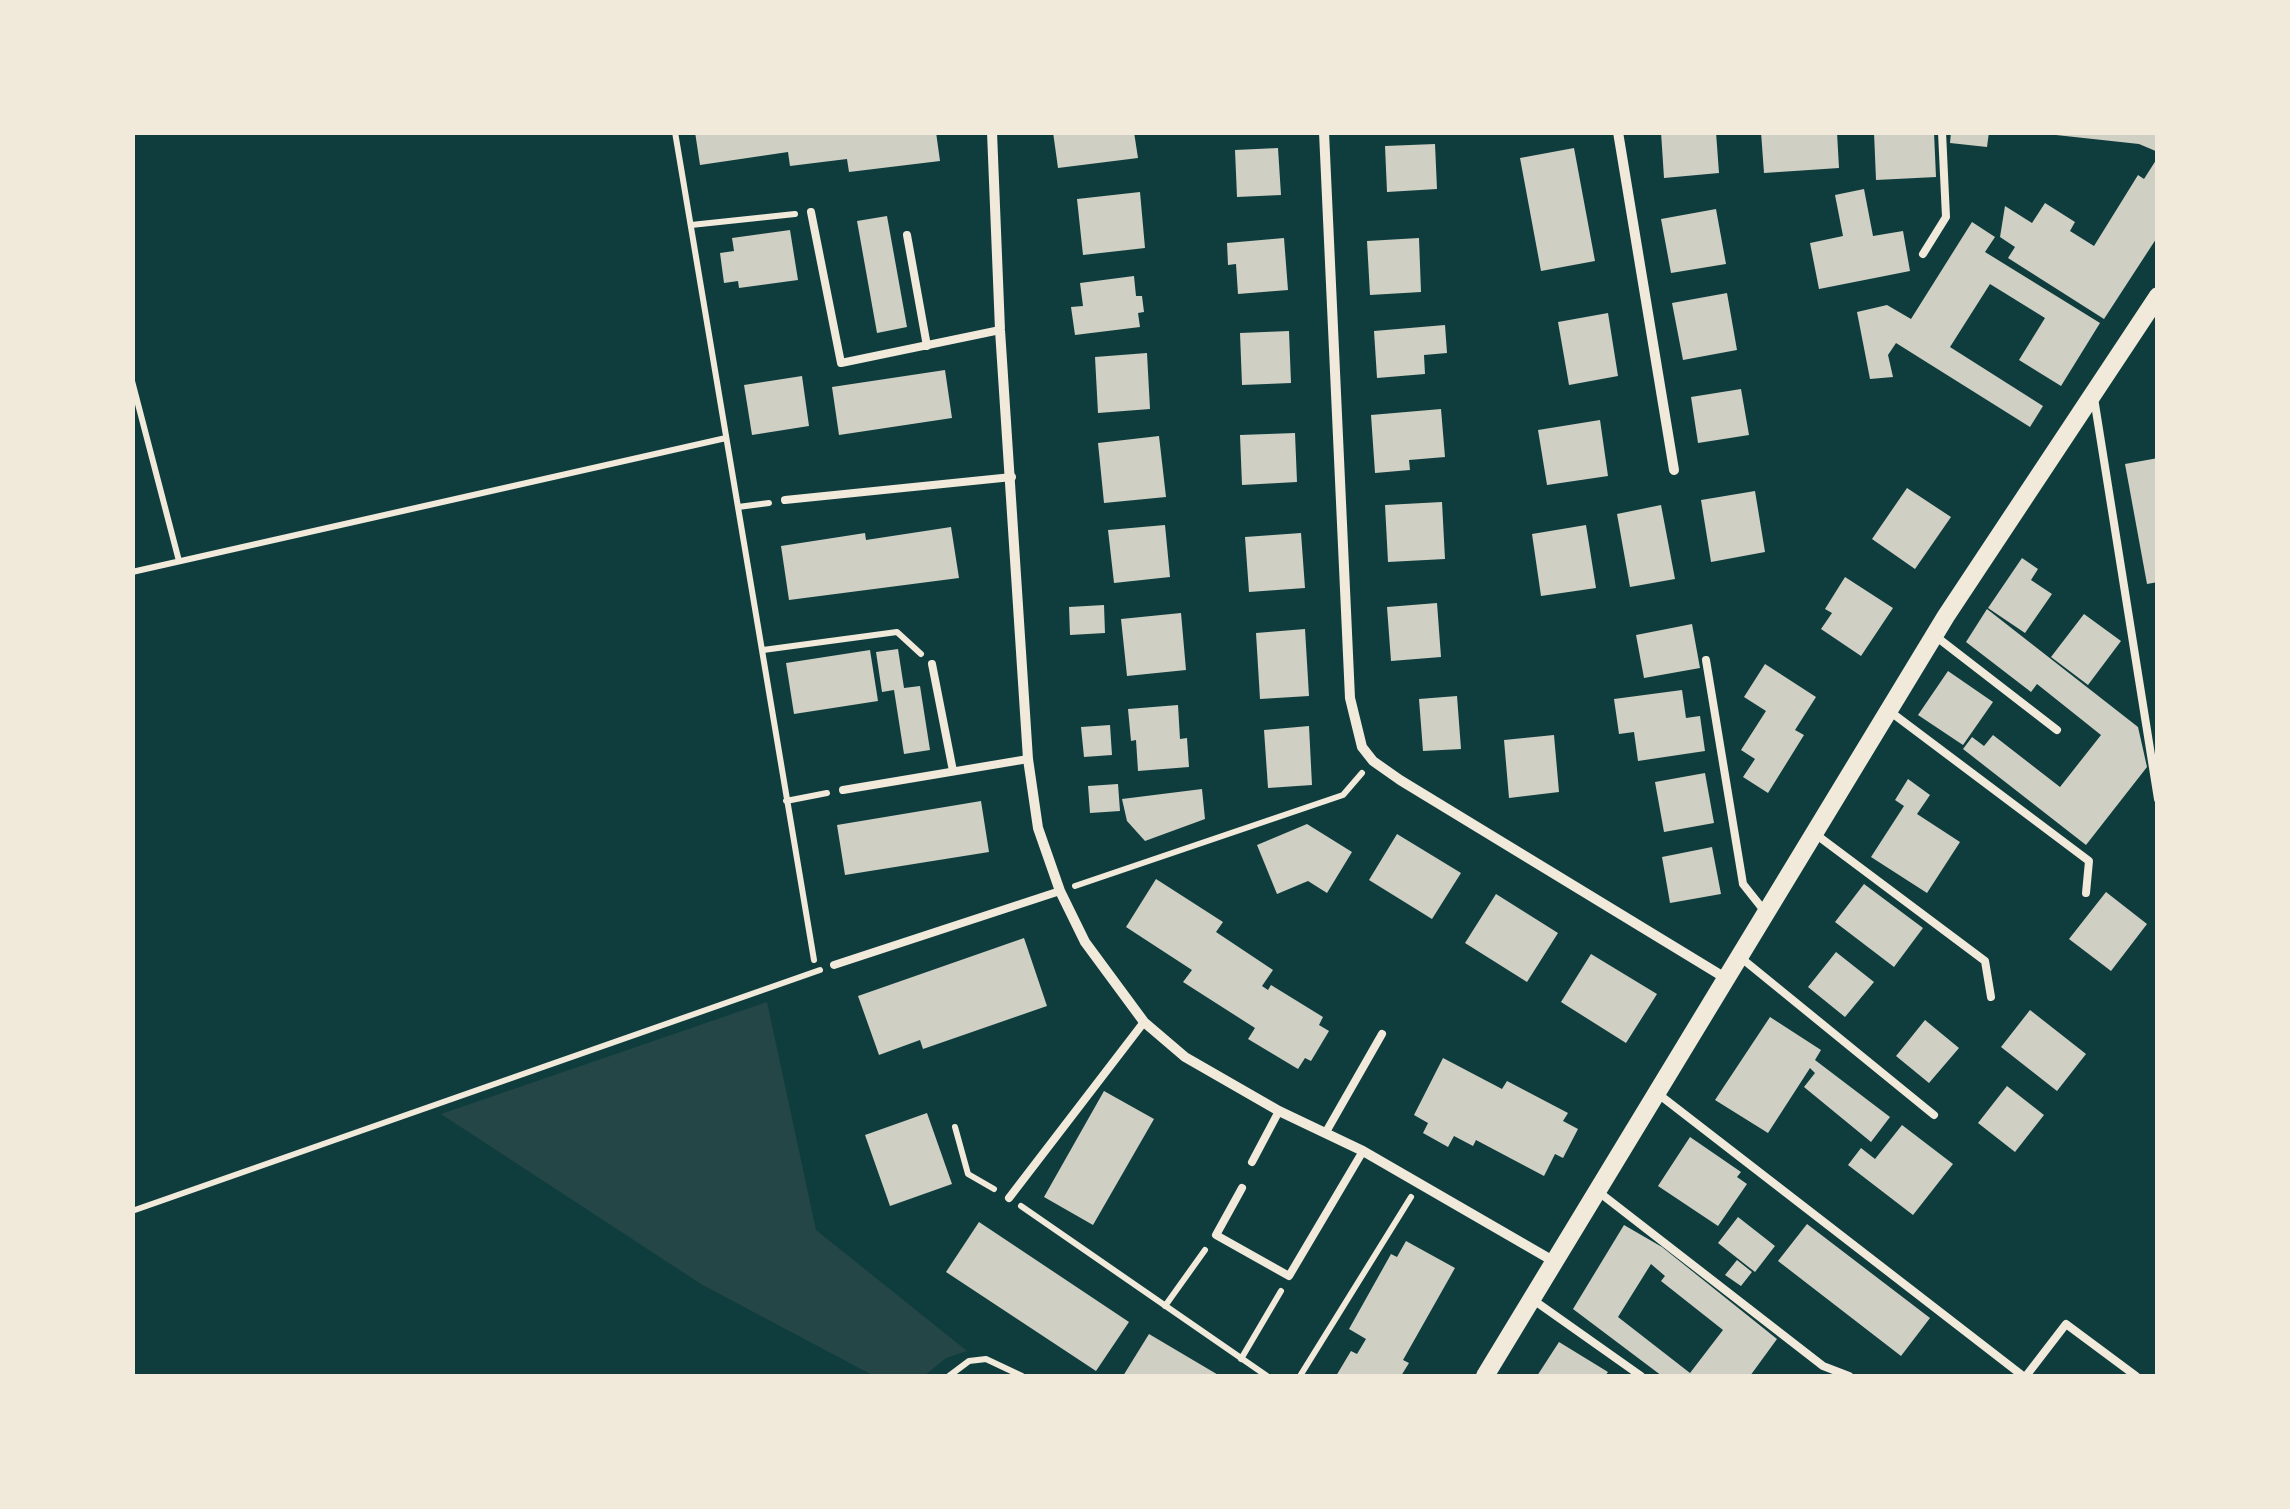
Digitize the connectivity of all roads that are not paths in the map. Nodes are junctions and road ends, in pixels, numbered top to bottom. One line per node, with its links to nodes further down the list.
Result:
1 (992, 132): 9 (street)
2 (1324, 132): 30 (street)
3 (1618, 132): 12 (street)
4 (1942, 132): 7 (lane)
5 (811, 212): 10 (lane)
6 (908, 235): 10 (lane)
7 (1923, 254)
8 (2158, 296): 11 (street)
9 (1000, 330): 10 (lane); 13 (street)
10 (927, 346)
11 (2093, 394): 15 (street); 23 (lane)
12 (1674, 470)
13 (1012, 477): 14 (lane); 20 (street)
14 (785, 500)
15 (1934, 635): 18 (street); 19 (lane)
16 (1706, 660): 27 (lane)
17 (932, 664): 21 (lane)
18 (1888, 710): 24 (street); 26 (lane)
19 (2057, 730)
20 (1028, 759): 21 (lane); 25 (street)
21 (953, 771): 22 (lane)
22 (842, 790)
23 (2158, 798)
24 (1814, 834): 27 (street); 31 (lane)
25 (1060, 891): 29 (lane); 32 (street)
26 (2086, 893)
27 (1766, 913): 28 (street)
28 (1740, 956): 30 (street); 36 (lane)
29 (834, 966)
30 (1727, 979): 34 (street)
31 (1991, 996)
32 (1144, 1022): 35 (street); 42 (lane)
33 (1382, 1034): 37 (lane)
34 (1657, 1094): 41 (street); 48 (lane)
35 (1279, 1111): 37 (street); 39 (lane)
36 (1934, 1115)
37 (1326, 1132): 38 (street)
38 (1363, 1151): 40 (lane); 43 (street)
39 (1252, 1162)
40 (1242, 1188)
41 (1598, 1191): 43 (street); 47 (lane)
42 (1009, 1198)
43 (1555, 1262): 44 (street)
44 (1532, 1299): 45 (street); 46 (lane)
45 (1485, 1376)
46 (1641, 1376)
47 (1849, 1376)
48 (2024, 1376): 49 (lane)
49 (2136, 1376)

